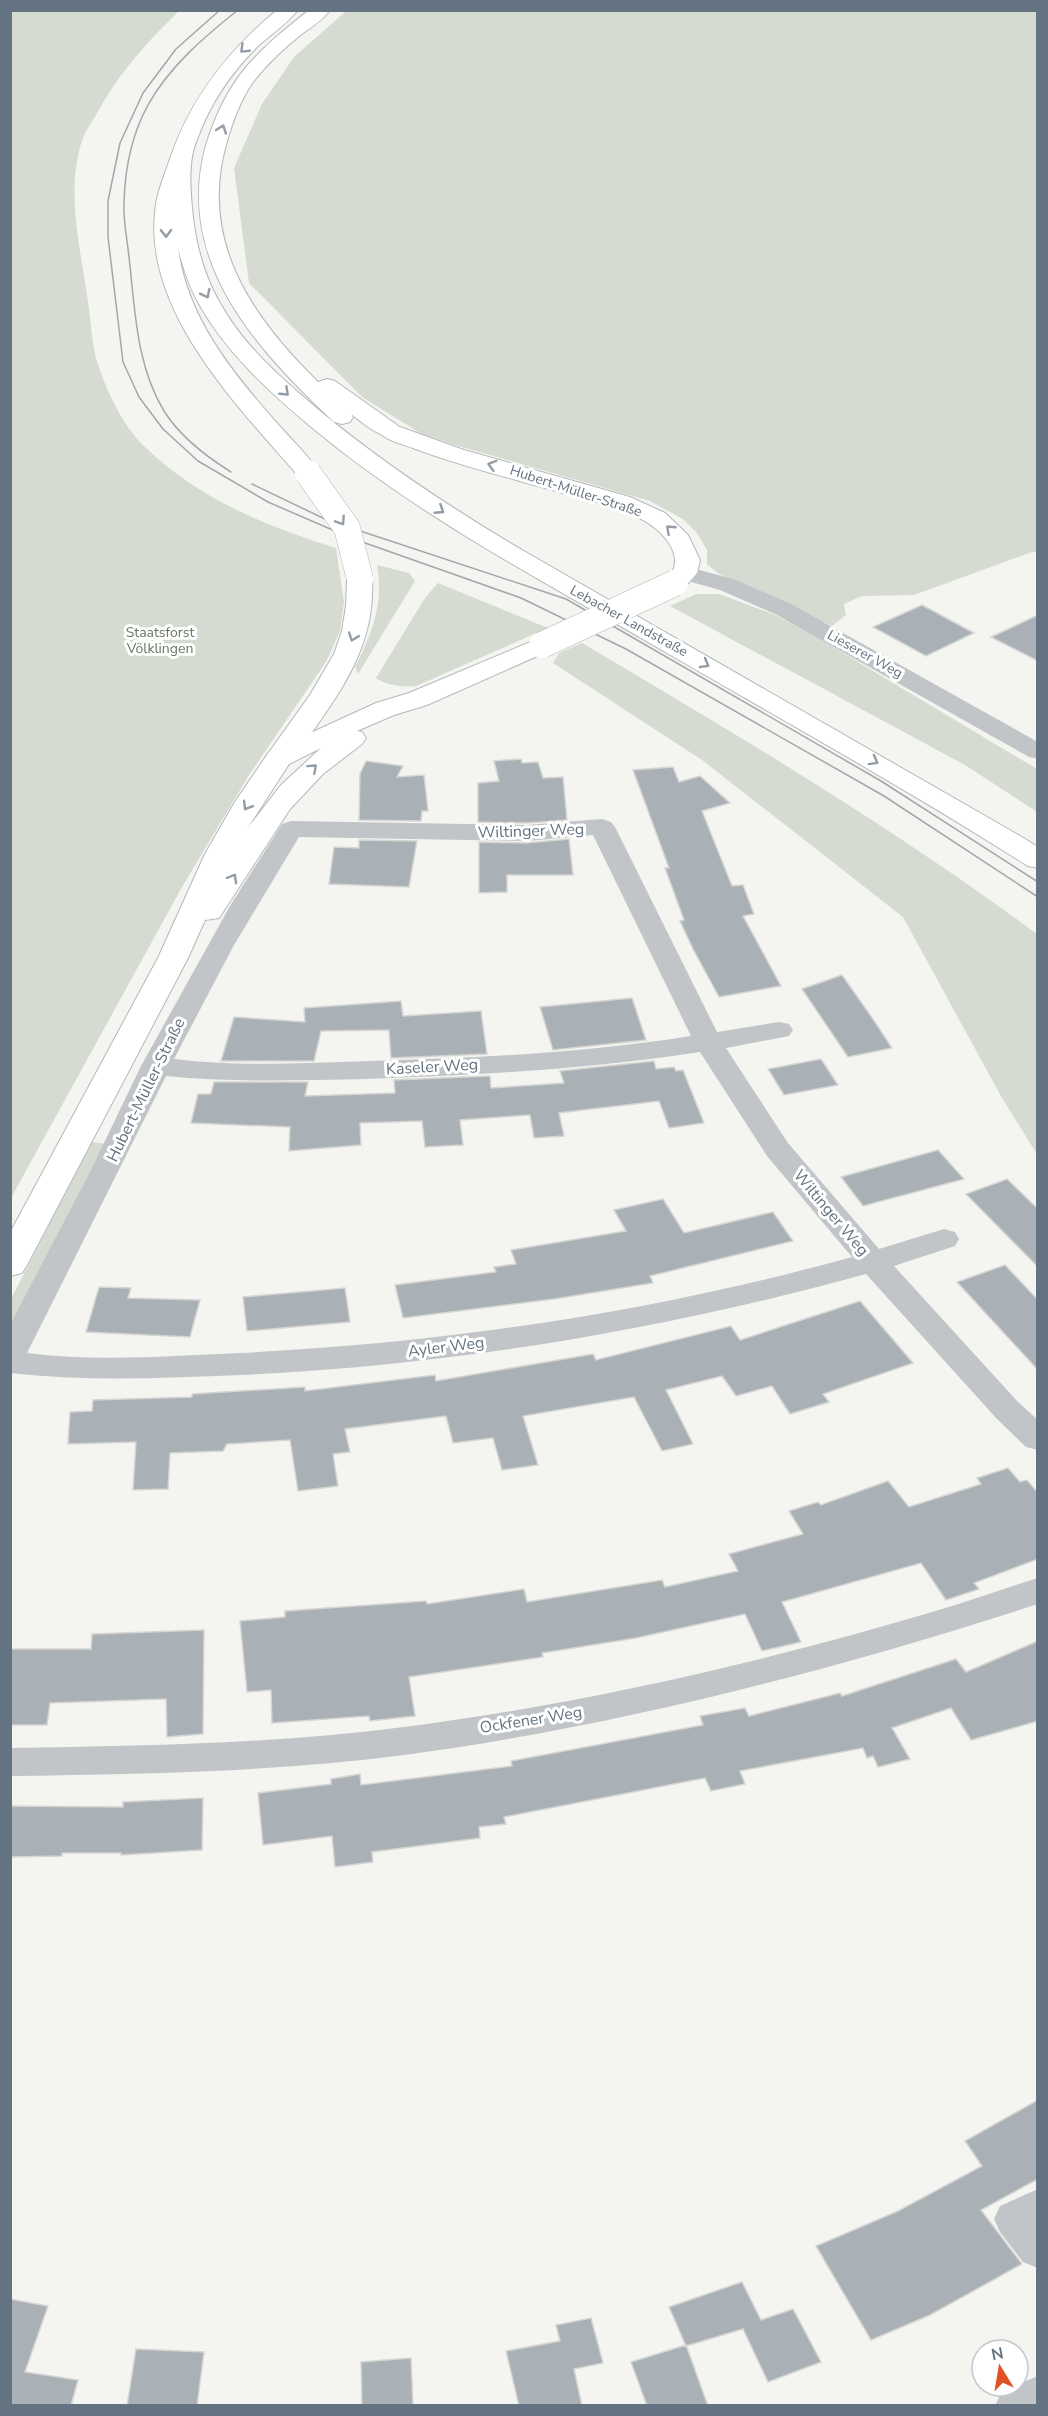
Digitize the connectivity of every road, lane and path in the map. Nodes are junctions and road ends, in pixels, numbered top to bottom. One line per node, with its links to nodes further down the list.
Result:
1 (289, 10): 3 (main road, one-way to 3)
2 (321, 10): 4 (main road, Lebacher Landstraße, one-way to 2)
3 (181, 156): 8 (main road, one-way to 8, bridge); 12 (main road, Lebacher Landstraße, one-way to 12)
4 (293, 369): 5 (main road, Hubert-Müller-Straße, one-way to 4); 11 (main road, Lebacher Landstraße)
5 (680, 578): 6 (main road, bridge); 7 (street, Lieserer Weg)
6 (418, 699): 8 (main road); 9 (main road, one-way to 6)
7 (1038, 752)
8 (279, 758): 13 (main road, one-way to 13)
9 (262, 828): 10 (main road); 13 (main road, one-way to 9)
10 (291, 829): 15 (street, Wiltinger Weg); 16 (street, Hubert-Müller-Straße)
11 (1038, 833)
12 (1038, 860)
13 (173, 958): 19 (main road)
14 (779, 1030): 15 (street)
15 (709, 1044): 16 (street, Kaseler Weg); 18 (street, Wiltinger Weg)
16 (155, 1066): 20 (street, Hubert-Müller-Straße)
17 (944, 1239): 18 (street, Wiltinger Weg)
18 (874, 1263): 21 (street, Ayler Weg); 22 (street, Wiltinger Weg)
19 (10, 1265)
20 (10, 1356)
21 (10, 1362)
22 (1038, 1439)
23 (1038, 1591): 24 (street, Ockfener Weg)
24 (10, 1762)
25 (1038, 2206): 26 (street)
26 (1038, 2249)
27 (1038, 2396): 28 (street)
28 (1017, 2406)

